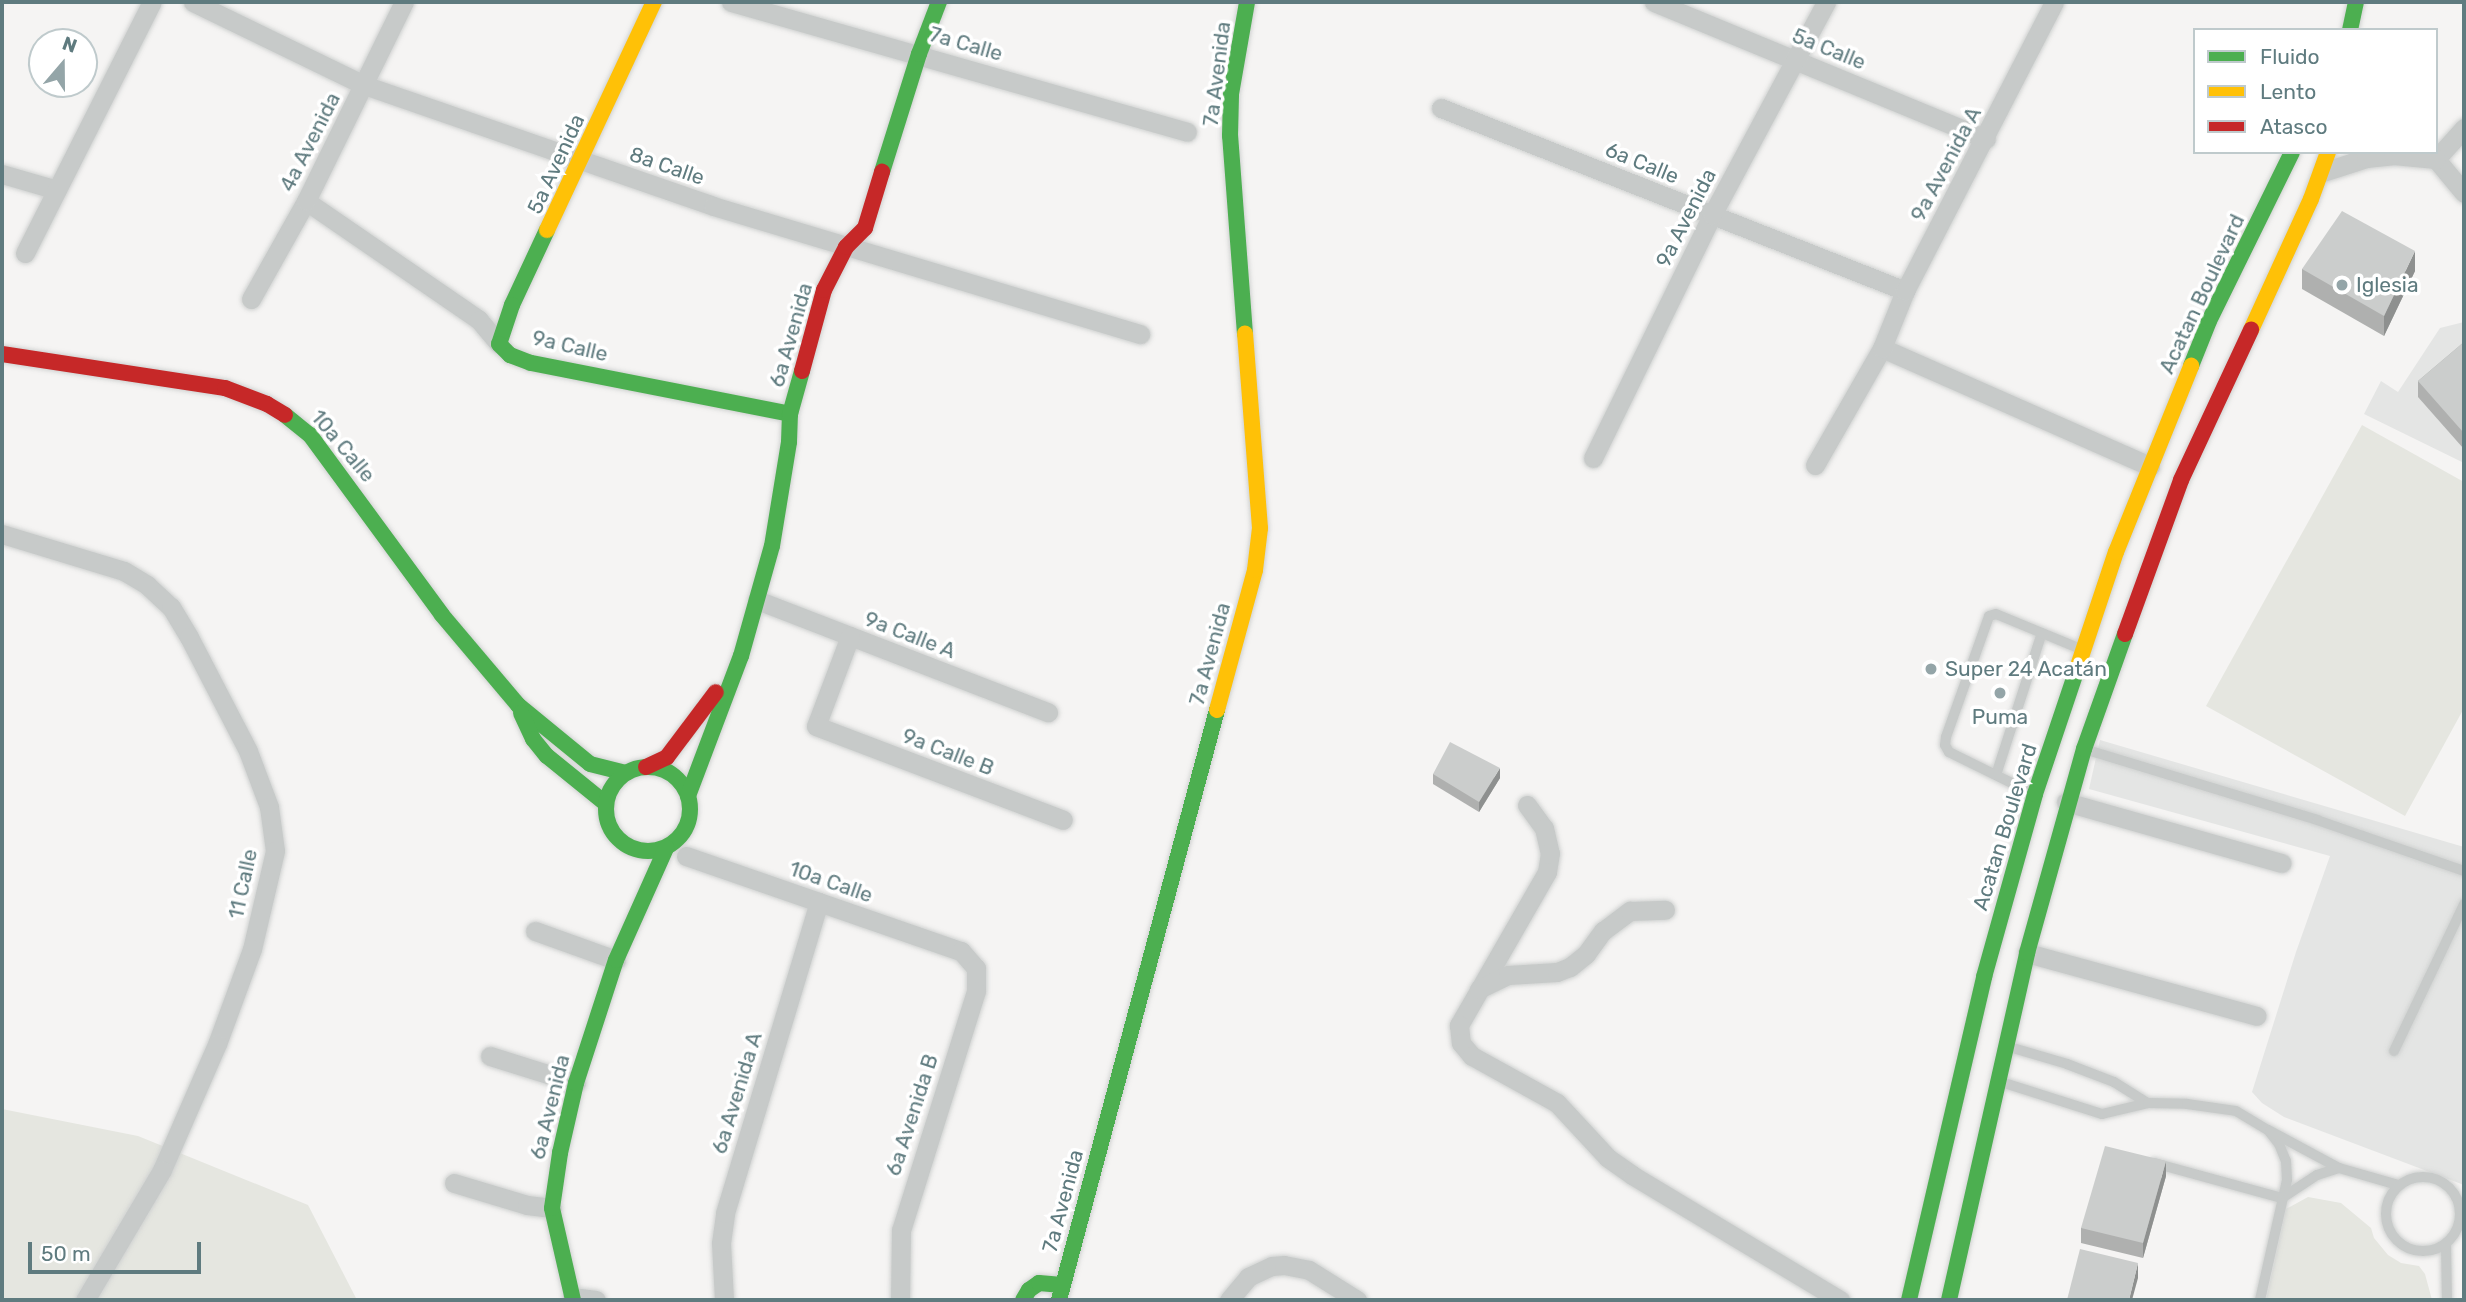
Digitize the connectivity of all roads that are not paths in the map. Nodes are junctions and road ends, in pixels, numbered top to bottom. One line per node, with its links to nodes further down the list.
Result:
1 (152, 2): 27 (street)
2 (194, 2): 15 (street, 8a Calle)
3 (404, 2): 15 (street, 4a Avenida)
4 (654, 2): 24 (street, 5a Avenida)
5 (731, 2): 13 (street, 7a Calle)
6 (939, 2): 13 (street, 6a Avenida)
7 (1247, 2): 90 (street, 7a Avenida)
8 (1654, 2): 14 (street, 5a Calle)
9 (1826, 2): 14 (street, 9a Avenida)
10 (2054, 2): 19 (street, 9a Avenida A)
11 (2356, 2): 12 (street)
12 (2350, 28)
13 (919, 54): 18 (street, 7a Calle); 31 (street, 6a Avenida)
14 (1796, 60): 19 (street, 5a Calle); 30 (street, 9a Avenida)
15 (364, 85): 24 (street, 8a Calle); 29 (street, 4a Avenida)
16 (1440, 108): 30 (street, 6a Calle)
17 (2464, 128): 20 (street)
18 (1187, 132)
19 (1986, 139): 33 (street, 9a Avenida A)
20 (2438, 151)
21 (2291, 154): 42 (street, Acatan Boulevard)
22 (2328, 154): 25 (street)
23 (2433, 156): 25 (street); 28 (street)
24 (581, 160): 31 (street, 8a Calle); 36 (street, 5a Avenida)
25 (2323, 172): 51 (street)
26 (2, 174): 27 (street)
27 (57, 190): 32 (street)
28 (2464, 193)
29 (306, 201): 34 (street, 4a Avenida); 36 (street, 9a Calle)
30 (1712, 215): 33 (street, 6a Calle); 40 (street, 9a Avenida)
31 (846, 247): 35 (street, 8a Calle); 39 (street, 6a Avenida)
32 (25, 253)
33 (1905, 291): 37 (street, 9a Avenida A)
34 (251, 299)
35 (1140, 334)
36 (499, 344): 39 (street, 9a Calle)
37 (1882, 348): 41 (street); 42 (street)
38 (2, 354): 49 (street, 10a Calle)
39 (790, 414): 44 (street, 6a Avenida)
40 (1593, 458)
41 (1815, 465)
42 (2150, 466): 47 (street, Acatan Boulevard)
43 (2, 534): 93 (street, 11 Calle)
44 (757, 600): 46 (street, 9a Calle A); 48 (street, 6a Avenida)
45 (2042, 633): 47 (lane); 54 (lane); 54 (lane)
46 (850, 636): 50 (street, 9a Calle A); 60 (street, 9a Calle B)
47 (2084, 650): 55 (street, Acatan Boulevard)
48 (741, 656): 52 (street, 6a Avenida); 56 (street, 6a Avenida)
49 (518, 705): 53 (street, 10a Calle); 58 (street, 10a Calle)
50 (1048, 712)
51 (2084, 749): 57 (street); 65 (lane)
52 (646, 767): 53 (street); 56 (street)
53 (626, 773): 58 (street)
54 (1996, 775): 55 (lane)
55 (2035, 794): 100 (street, Acatan Boulevard)
56 (688, 796): 62 (street)
57 (2066, 802): 64 (street); 72 (street)
58 (606, 803): 61 (street)
59 (1527, 805): 74 (street)
60 (1063, 820)
61 (627, 847): 62 (street); 69 (street, 6a Avenida)
62 (666, 848): 69 (street, 6a Avenida)
63 (686, 856): 66 (street, 10a Calle)
64 (2282, 863)
65 (2464, 871)
66 (819, 902): 71 (street, 10a Calle); 95 (street, 6a Avenida A)
67 (2464, 904): 77 (lane)
68 (1665, 910): 74 (street)
69 (628, 929): 73 (street, 6a Avenida)
70 (535, 931): 73 (street)
71 (961, 951): 96 (street, 6a Avenida B)
72 (2027, 953): 75 (street); 76 (street)
73 (616, 960): 80 (street, 6a Avenida)
74 (1479, 989): 99 (street)
75 (2257, 1016)
76 (2004, 1046): 79 (street); 81 (lane)
77 (2394, 1051)
78 (490, 1056): 80 (street)
79 (1996, 1080): 81 (lane); 101 (street)
80 (576, 1083): 88 (street, 6a Avenida)
81 (2148, 1103): 82 (lane)
82 (2268, 1130): 84 (lane); 87 (lane)
83 (2149, 1161): 87 (lane)
84 (2339, 1168): 86 (lane); 87 (lane)
85 (454, 1183): 88 (street)
86 (2398, 1185): 89 (lane); 89 (lane)
87 (2282, 1198): 102 (lane)
88 (552, 1208): 91 (street, 6a Avenida)
89 (2446, 1244): 103 (lane)
90 (1060, 1293): 97 (street)
91 (573, 1299): 94 (street)
92 (1347, 1299): 98 (street)
93 (85, 1300)
94 (596, 1300)
95 (724, 1300)
96 (900, 1300)
97 (1023, 1300)
98 (1229, 1300)
99 (1840, 1300)
100 (1909, 1300)
101 (1949, 1300)
102 (2260, 1300)
103 (2447, 1300)

